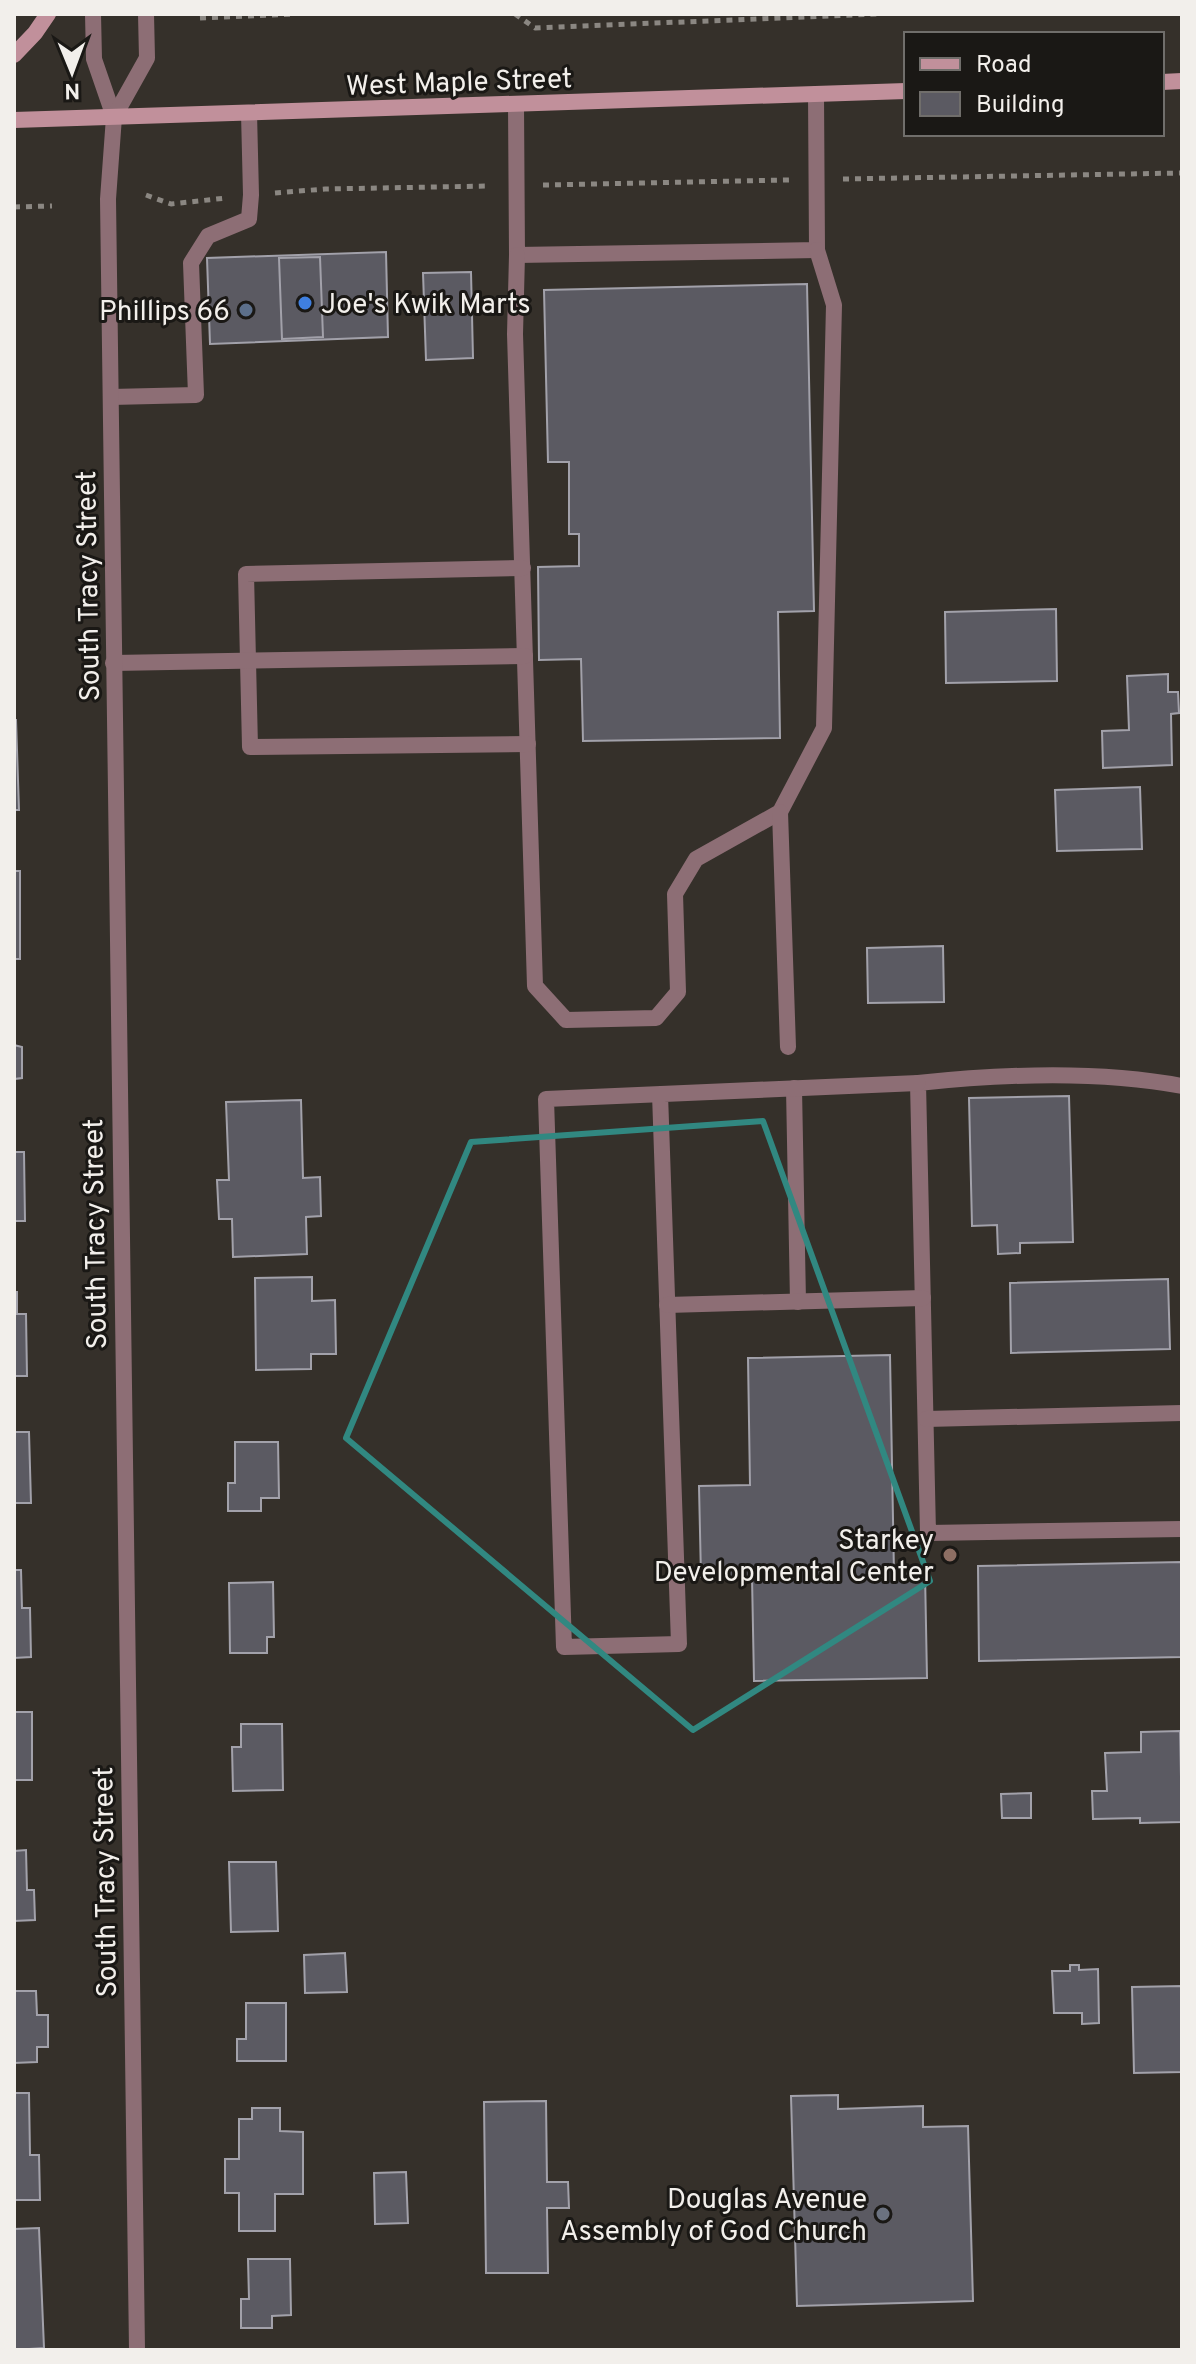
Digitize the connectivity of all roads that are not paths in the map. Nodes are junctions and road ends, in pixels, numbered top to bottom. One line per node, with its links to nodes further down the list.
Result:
1 (48, 14): 4 (main road)
2 (93, 14): 9 (street, South Tracy Street)
3 (146, 14): 9 (street, South Tracy Street)
4 (14, 55)
5 (904, 91): 6 (main road, West Maple Street)
6 (816, 94): 7 (main road, West Maple Street); 11 (street)
7 (516, 105): 8 (main road, West Maple Street); 12 (street)
8 (249, 113): 9 (main road, West Maple Street); 13 (street)
9 (114, 117): 10 (main road, West Maple Street); 13 (street, South Tracy Street)
10 (14, 120)
11 (817, 250): 12 (street); 19 (street)
12 (517, 255): 14 (street)
13 (111, 397): 17 (street, South Tracy Street)
14 (523, 568): 15 (street); 16 (street)
15 (525, 656): 16 (street); 18 (street)
16 (248, 661): 17 (street); 18 (street)
17 (113, 663): 31 (street, South Tracy Street)
18 (528, 744): 19 (street)
19 (780, 812): 20 (street)
20 (788, 1047)
21 (918, 1083): 22 (street); 23 (street); 25 (street)
22 (1182, 1086)
23 (794, 1088): 24 (street); 26 (street)
24 (660, 1094): 27 (street); 27 (street)
25 (923, 1298): 26 (street); 29 (street)
26 (798, 1302): 27 (street)
27 (667, 1305)
28 (1182, 1413): 29 (street)
29 (926, 1419): 30 (street)
30 (1182, 1529)
31 (137, 2350)

